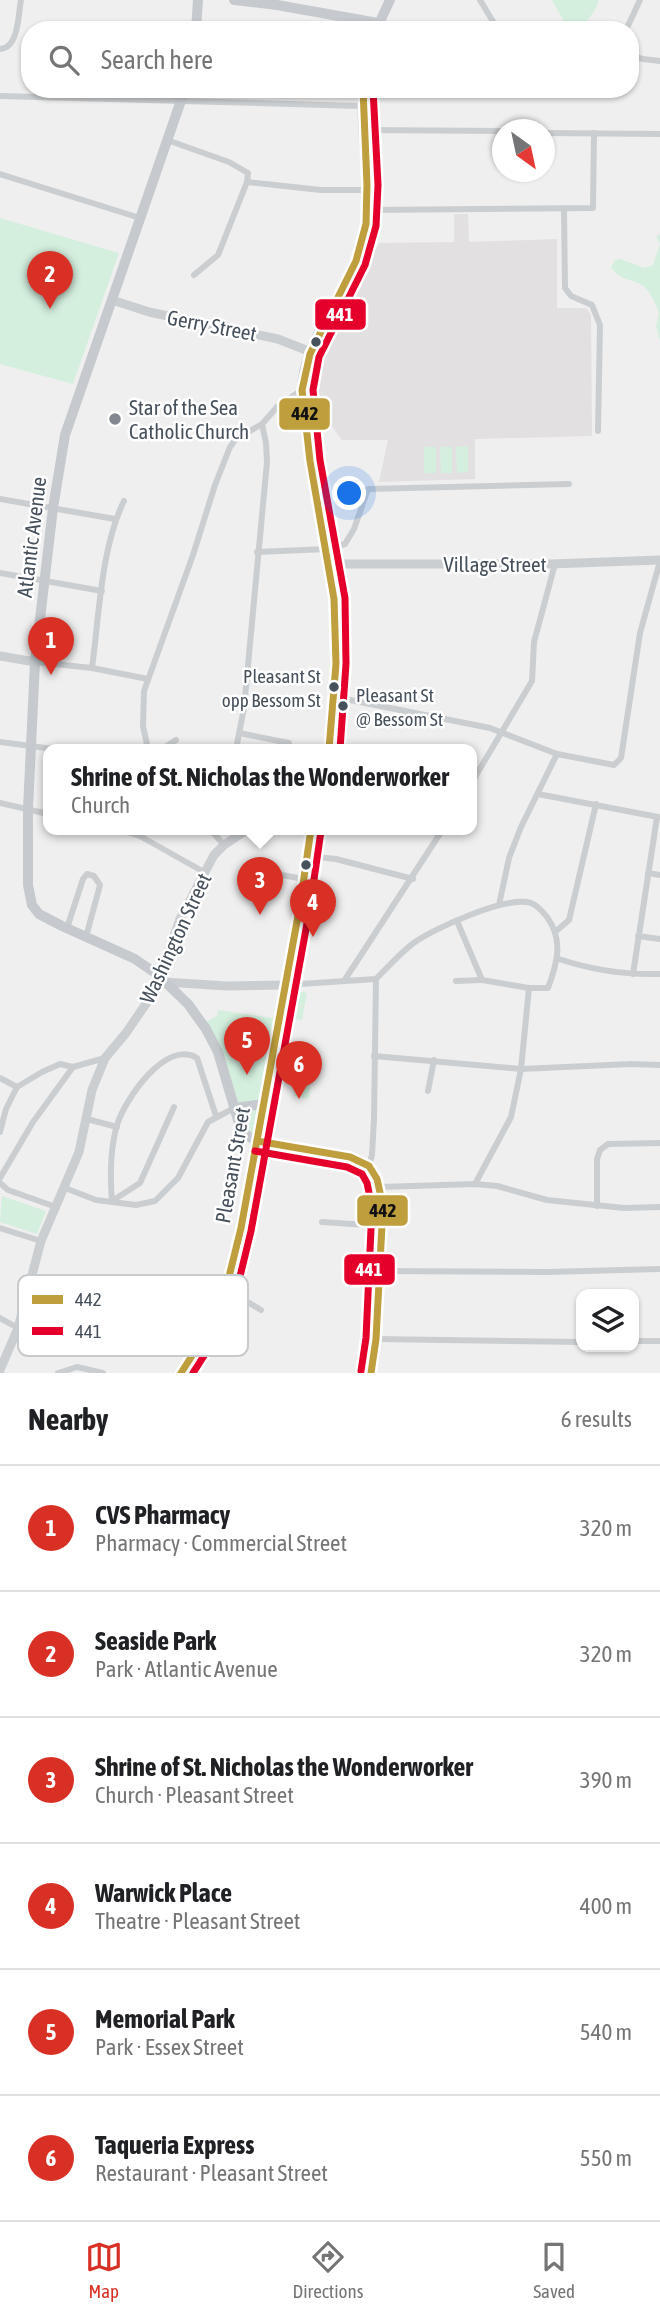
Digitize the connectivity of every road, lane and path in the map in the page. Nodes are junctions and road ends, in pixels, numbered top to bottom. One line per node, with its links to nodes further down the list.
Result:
1 (21, 0): 13 (street)
2 (198, 0): 8 (main road)
3 (234, 0): 7 (main road)
4 (390, 0): 10 (main road)
5 (480, 0): 11 (street)
6 (640, 0): 12 (street)
7 (277, 2): 9 (main road)
8 (197, 21)
9 (356, 21)
10 (380, 21)
11 (493, 21)
12 (630, 21)
13 (0, 49)
14 (639, 58): 15 (street)
15 (660, 61)
16 (0, 96): 17 (street)
17 (21, 97)
18 (72, 98): 21 (street)
19 (182, 98): 21 (main road, Atlantic Avenue)
20 (362, 98): 22 (main road)
21 (181, 101): 22 (street); 28 (main road, Atlantic Avenue)
22 (361, 106): 23 (main road)
23 (364, 130): 24 (street); 31 (main road)
24 (492, 131)
25 (555, 133): 26 (street)
26 (594, 133): 27 (street); 33 (street)
27 (660, 134)
28 (167, 140): 30 (street); 34 (main road, Atlantic Avenue)
29 (0, 174): 34 (street)
30 (247, 182): 31 (street); 35 (street)
31 (368, 190): 32 (main road)
32 (367, 209): 33 (street); 37 (main road)
33 (564, 209): 40 (street)
34 (140, 218): 36 (main road, Atlantic Avenue)
35 (194, 275)
36 (112, 300): 37 (main road, Gerry Street); 44 (main road, Atlantic Avenue)
37 (312, 352): 38 (main road)
38 (302, 390): 39 (street); 46 (main road)
39 (262, 424): 47 (street); 57 (street)
40 (598, 431)
41 (569, 484): 46 (street)
42 (0, 499): 44 (street)
43 (124, 501): 45 (street)
44 (53, 508): 45 (street); 52 (main road, Atlantic Avenue)
45 (115, 519): 53 (street)
46 (327, 549): 47 (street); 49 (main road)
47 (257, 552): 60 (street)
48 (657, 561): 50 (main road, Village Street); 70 (street)
49 (329, 564): 50 (main road, Village Street); 58 (main road)
50 (555, 564): 59 (street)
51 (0, 573): 52 (street)
52 (44, 582): 53 (street); 55 (main road, Atlantic Avenue)
53 (102, 591): 56 (street)
54 (0, 656): 55 (main road)
55 (35, 662): 56 (street); 68 (main road, Atlantic Avenue)
56 (92, 668): 57 (street)
57 (148, 678): 64 (street)
58 (335, 697): 59 (street); 67 (main road)
59 (502, 732): 70 (street); 71 (street)
60 (239, 733): 63 (street); 66 (street)
61 (176, 740): 65 (street)
62 (0, 742): 68 (street)
63 (289, 743)
64 (147, 744)
65 (170, 744)
66 (237, 744)
67 (330, 744)
68 (30, 747): 69 (street); 75 (main road, Atlantic Avenue)
69 (43, 748)
70 (557, 754): 72 (street)
71 (477, 774)
72 (538, 794): 74 (street); 91 (street)
73 (0, 803): 75 (street)
74 (596, 804): 77 (street); 94 (street)
75 (28, 809): 76 (street); 93 (main road, Atlantic Avenue)
76 (43, 813)
77 (658, 817): 87 (street)
78 (137, 835): 85 (street)
79 (215, 835): 83 (street)
80 (239, 835): 83 (main road, Washington Street)
81 (310, 835): 84 (main road, Pleasant Street)
82 (439, 835): 89 (street)
83 (223, 845): 85 (main road, Washington Street)
84 (307, 856): 89 (street); 90 (main road, Pleasant Street)
85 (204, 872): 101 (main road, Washington Street)
86 (265, 872): 90 (street)
87 (648, 873): 88 (street); 95 (street)
88 (660, 875)
89 (413, 878): 104 (street)
90 (304, 879): 107 (main road, Pleasant Street)
91 (499, 905): 92 (street); 94 (street)
92 (457, 921): 102 (street); 103 (street)
93 (67, 928): 96 (main road, Atlantic Avenue); 96 (street)
94 (555, 932): 98 (street)
95 (638, 936): 97 (street); 99 (street)
96 (86, 937): 101 (main road, Atlantic Avenue)
97 (660, 939)
98 (559, 960): 99 (street); 108 (street)
99 (634, 974): 100 (street)
100 (660, 974)
101 (162, 979): 106 (main road); 109 (main road, Atlantic Avenue); 111 (main road, Washington Street)
102 (376, 979): 104 (street); 110 (street)
103 (482, 980): 105 (street); 108 (street)
104 (344, 981): 107 (street)
105 (456, 981)
106 (189, 985): 107 (main road); 109 (main road)
107 (285, 985): 119 (main road, Pleasant Street)
108 (530, 988): 115 (street)
109 (188, 1004): 121 (main road, Atlantic Avenue)
110 (374, 1056): 112 (street); 128 (street)
111 (105, 1058): 114 (street); 123 (main road, Washington Street)
112 (434, 1060): 115 (street); 118 (street)
113 (660, 1065): 115 (street)
114 (73, 1067): 117 (street); 129 (street)
115 (521, 1069): 130 (street)
116 (0, 1078): 117 (street)
117 (16, 1087): 125 (street)
118 (428, 1091)
119 (263, 1104): 121 (main road); 126 (main road, Pleasant Street)
120 (174, 1107): 133 (street)
121 (234, 1108): 122 (street); 126 (main road, Atlantic Avenue)
122 (216, 1116): 124 (street); 133 (street)
123 (87, 1119): 124 (street); 132 (main road, Washington Street)
124 (117, 1127): 133 (street)
125 (0, 1132)
126 (257, 1141): 128 (main road); 144 (main road, Pleasant Street)
127 (660, 1143): 134 (street)
128 (369, 1166): 131 (main road)
129 (0, 1181): 135 (street)
130 (475, 1184): 131 (street); 134 (street)
131 (380, 1187): 138 (main road)
132 (65, 1188): 133 (street); 135 (main road, Washington Street)
133 (112, 1201)
134 (597, 1206): 136 (street)
135 (55, 1207): 140 (main road, Washington Street)
136 (660, 1207)
137 (322, 1222): 138 (street)
138 (382, 1226): 142 (main road)
139 (0, 1228): 140 (street)
140 (41, 1241): 143 (main road, Washington Street)
141 (660, 1269): 142 (street)
142 (380, 1271): 149 (main road)
143 (32, 1275)
144 (229, 1275)
145 (248, 1302): 146 (street)
146 (261, 1310)
147 (0, 1318): 148 (street)
148 (18, 1328): 154 (main road, Washington Street)
149 (376, 1339): 152 (street); 158 (main road)
150 (639, 1341): 151 (street)
151 (660, 1341)
152 (576, 1342)
153 (192, 1356): 157 (main road, Pleasant Street)
154 (0, 1370)
155 (58, 1373): 156 (street)
156 (103, 1373)
157 (181, 1373)
158 (371, 1373)

